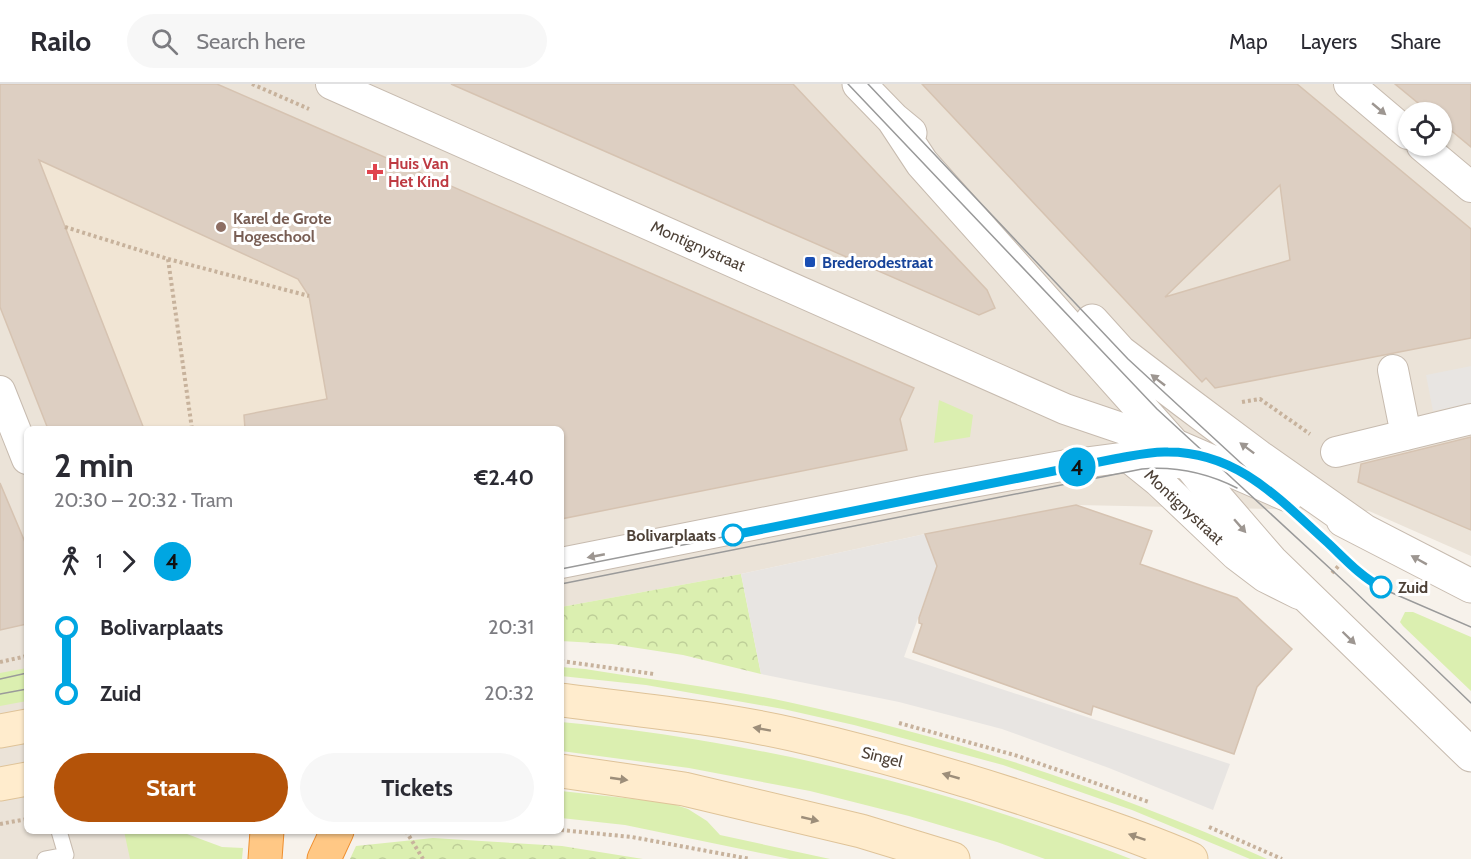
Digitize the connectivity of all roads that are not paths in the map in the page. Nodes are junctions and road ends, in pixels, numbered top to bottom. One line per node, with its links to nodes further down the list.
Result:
1 (331, 84): 10 (street, Montignystraat)
2 (859, 84): 4 (street)
3 (1348, 84): 5 (street, one-way to 5)
4 (893, 119): 15 (street); 17 (street, Montignystraat, one-way to 4)
5 (1398, 126)
6 (1434, 156): 7 (street)
7 (1471, 187)
8 (1393, 370): 12 (street)
9 (0, 391): 13 (street)
10 (1065, 409): 15 (street, Montignystraat); 16 (street, Montignystraat)
11 (1471, 419): 12 (street)
12 (1406, 435): 14 (street)
13 (24, 451)
14 (1336, 452)
15 (1182, 455): 16 (street); 17 (street, Montignystraat); 20 (street, Montignystraat, one-way to 20)
16 (1128, 457): 18 (street, one-way to 18); 20 (street, Montignystraat)
17 (1363, 530): 19 (street, Montignystraat, one-way to 17)
18 (564, 562)
19 (1471, 586)
20 (1307, 597): 24 (street, Montignystraat, one-way to 24)
21 (564, 700): 36 (main road, Singel, one-way to 21)
22 (24, 727): 23 (main road)
23 (0, 731)
24 (1471, 755)
25 (564, 771): 35 (main road, one-way to 35)
26 (24, 780): 27 (main road)
27 (0, 784)
28 (60, 834): 31 (lane)
29 (267, 834): 33 (highway)
30 (336, 834): 34 (highway)
31 (66, 857): 32 (lane)
32 (45, 859)
33 (265, 859)
34 (324, 859)
35 (953, 859)
36 (1191, 859)

